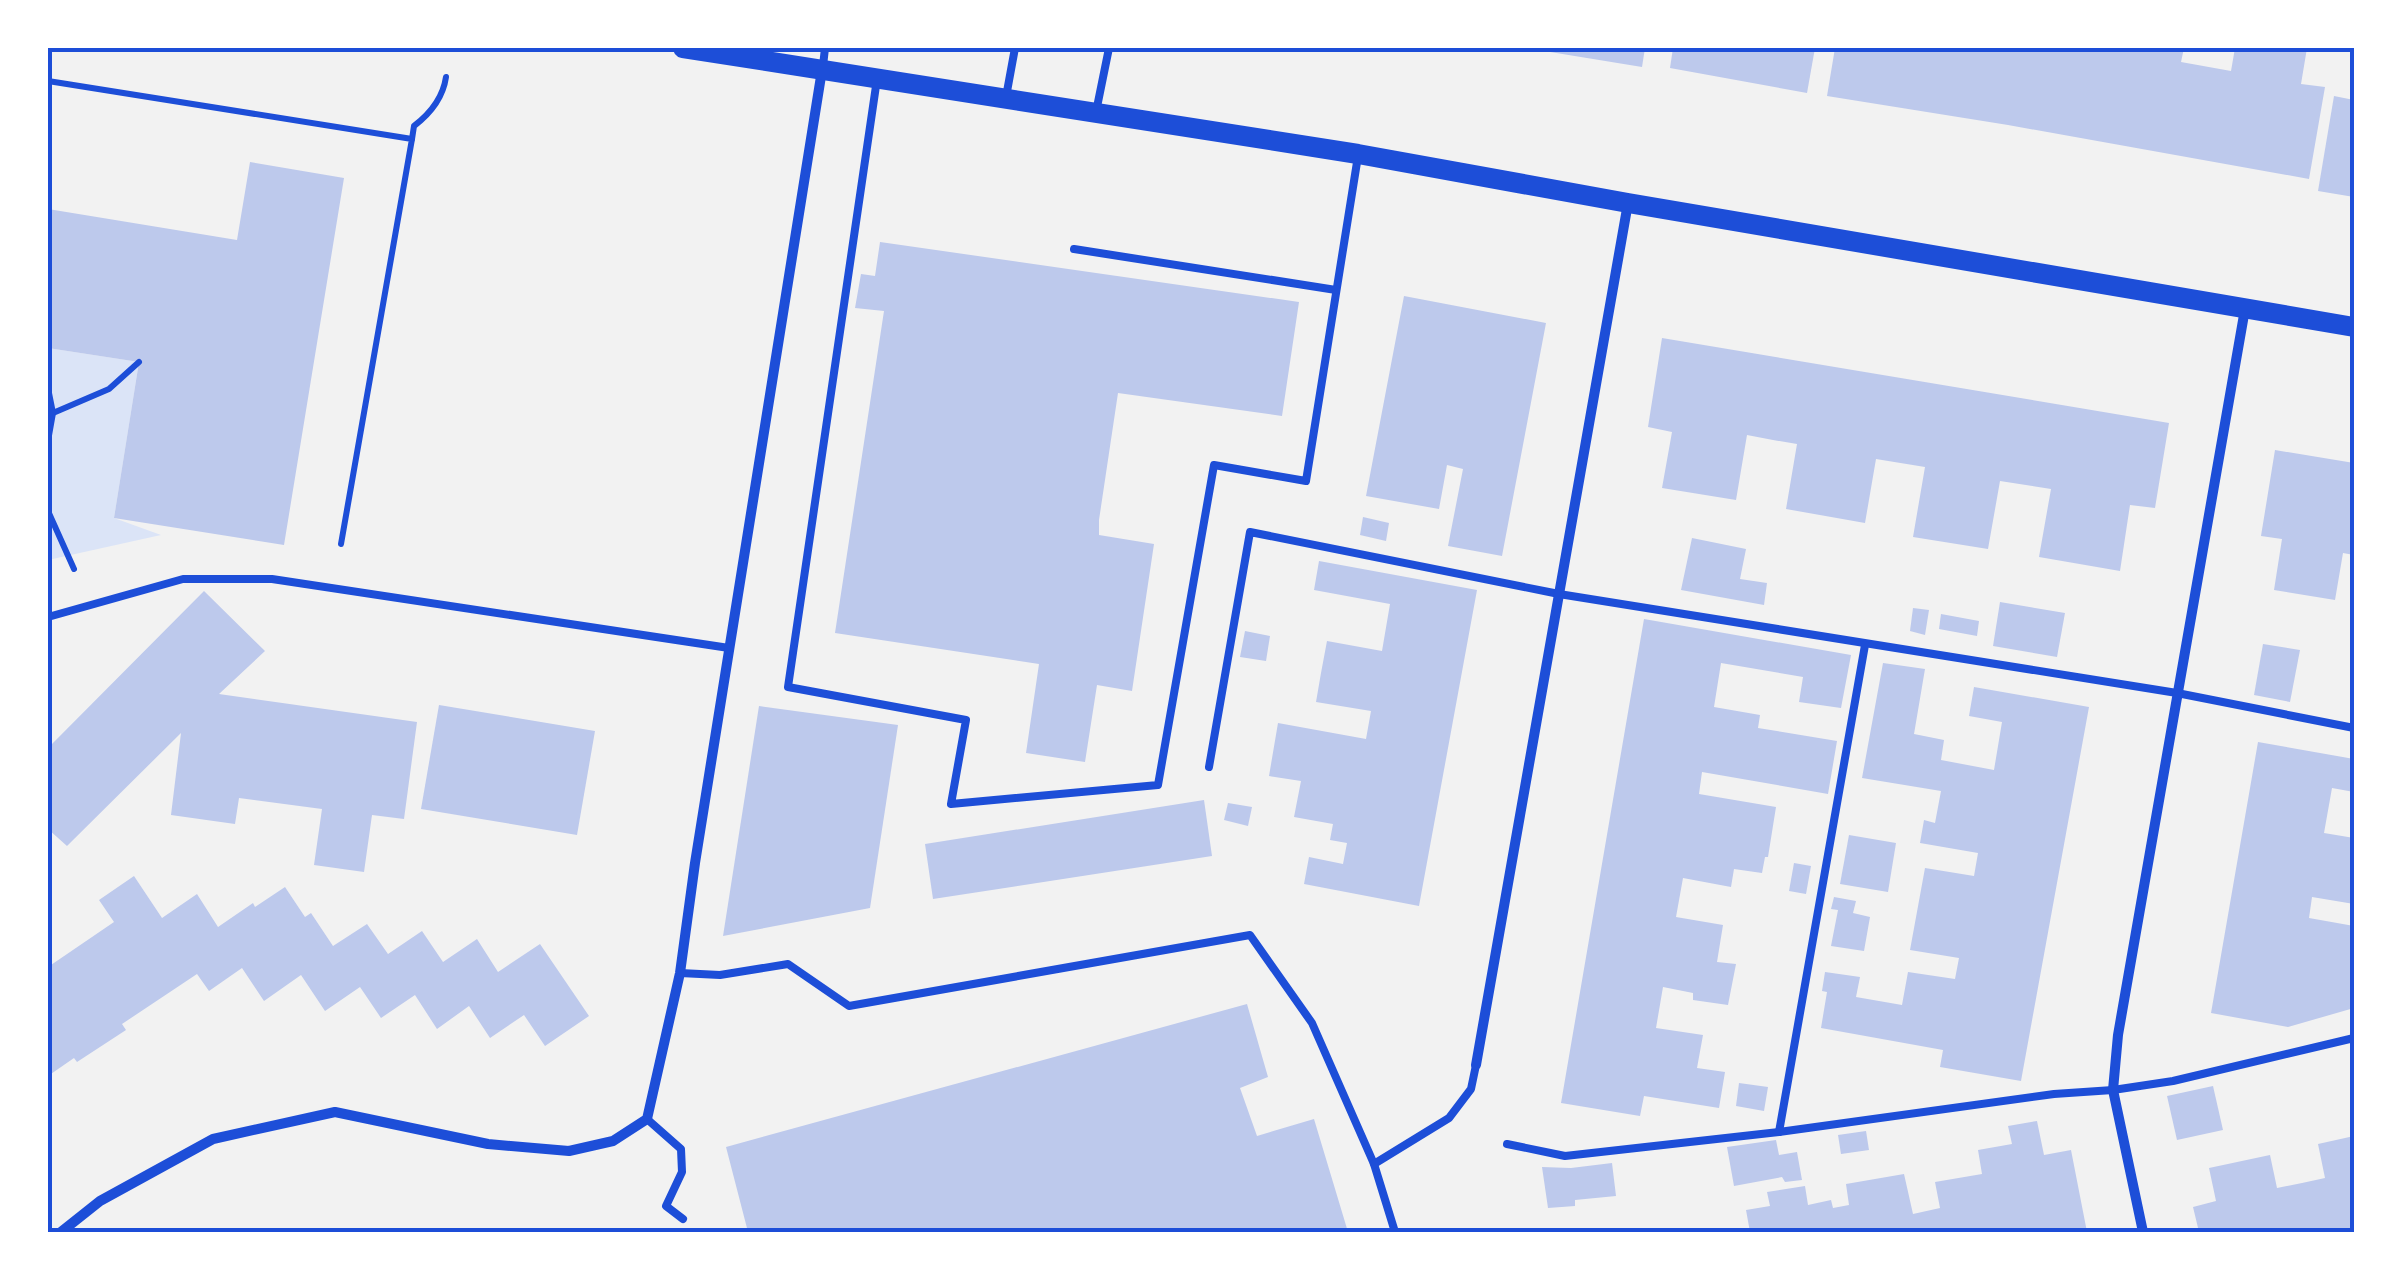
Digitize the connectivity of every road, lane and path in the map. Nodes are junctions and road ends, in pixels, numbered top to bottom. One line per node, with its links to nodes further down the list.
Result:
1 (683, 48): 5 (main road)
2 (826, 48): 5 (lane)
3 (1015, 48): 9 (lane)
4 (1109, 48): 10 (lane)
5 (822, 70): 7 (main road); 28 (street)
6 (446, 77): 11 (path)
7 (877, 79): 9 (main road); 15 (lane)
8 (48, 81): 11 (path)
9 (1006, 97): 10 (main road)
10 (1096, 112): 12 (main road)
11 (412, 138): 23 (path)
12 (1358, 154): 13 (main road); 15 (lane)
13 (1628, 204): 16 (main road); 25 (street)
14 (1074, 249): 15 (lane)
15 (1336, 290)
16 (2245, 309): 17 (main road); 29 (street)
17 (2354, 327)
18 (139, 362): 20 (path)
19 (48, 388): 20 (path)
20 (50, 412): 21 (path)
21 (48, 441)
22 (48, 511): 24 (path)
23 (342, 544)
24 (76, 574)
25 (1558, 594): 27 (lane); 31 (lane); 34 (street)
26 (48, 617): 28 (lane)
27 (1865, 645): 29 (lane); 37 (lane)
28 (729, 648): 32 (street)
29 (2177, 693): 30 (lane); 35 (street)
30 (2354, 728)
31 (1209, 767)
32 (680, 973): 36 (street); 39 (lane)
33 (2354, 1038): 35 (lane)
34 (1476, 1064): 39 (lane)
35 (2113, 1090): 37 (lane); 43 (street)
36 (647, 1120): 40 (lane); 41 (street)
37 (1779, 1132): 38 (lane)
38 (1507, 1144)
39 (1374, 1164): 42 (lane)
40 (683, 1219)
41 (62, 1232)
42 (1395, 1232)
43 (2143, 1232)

